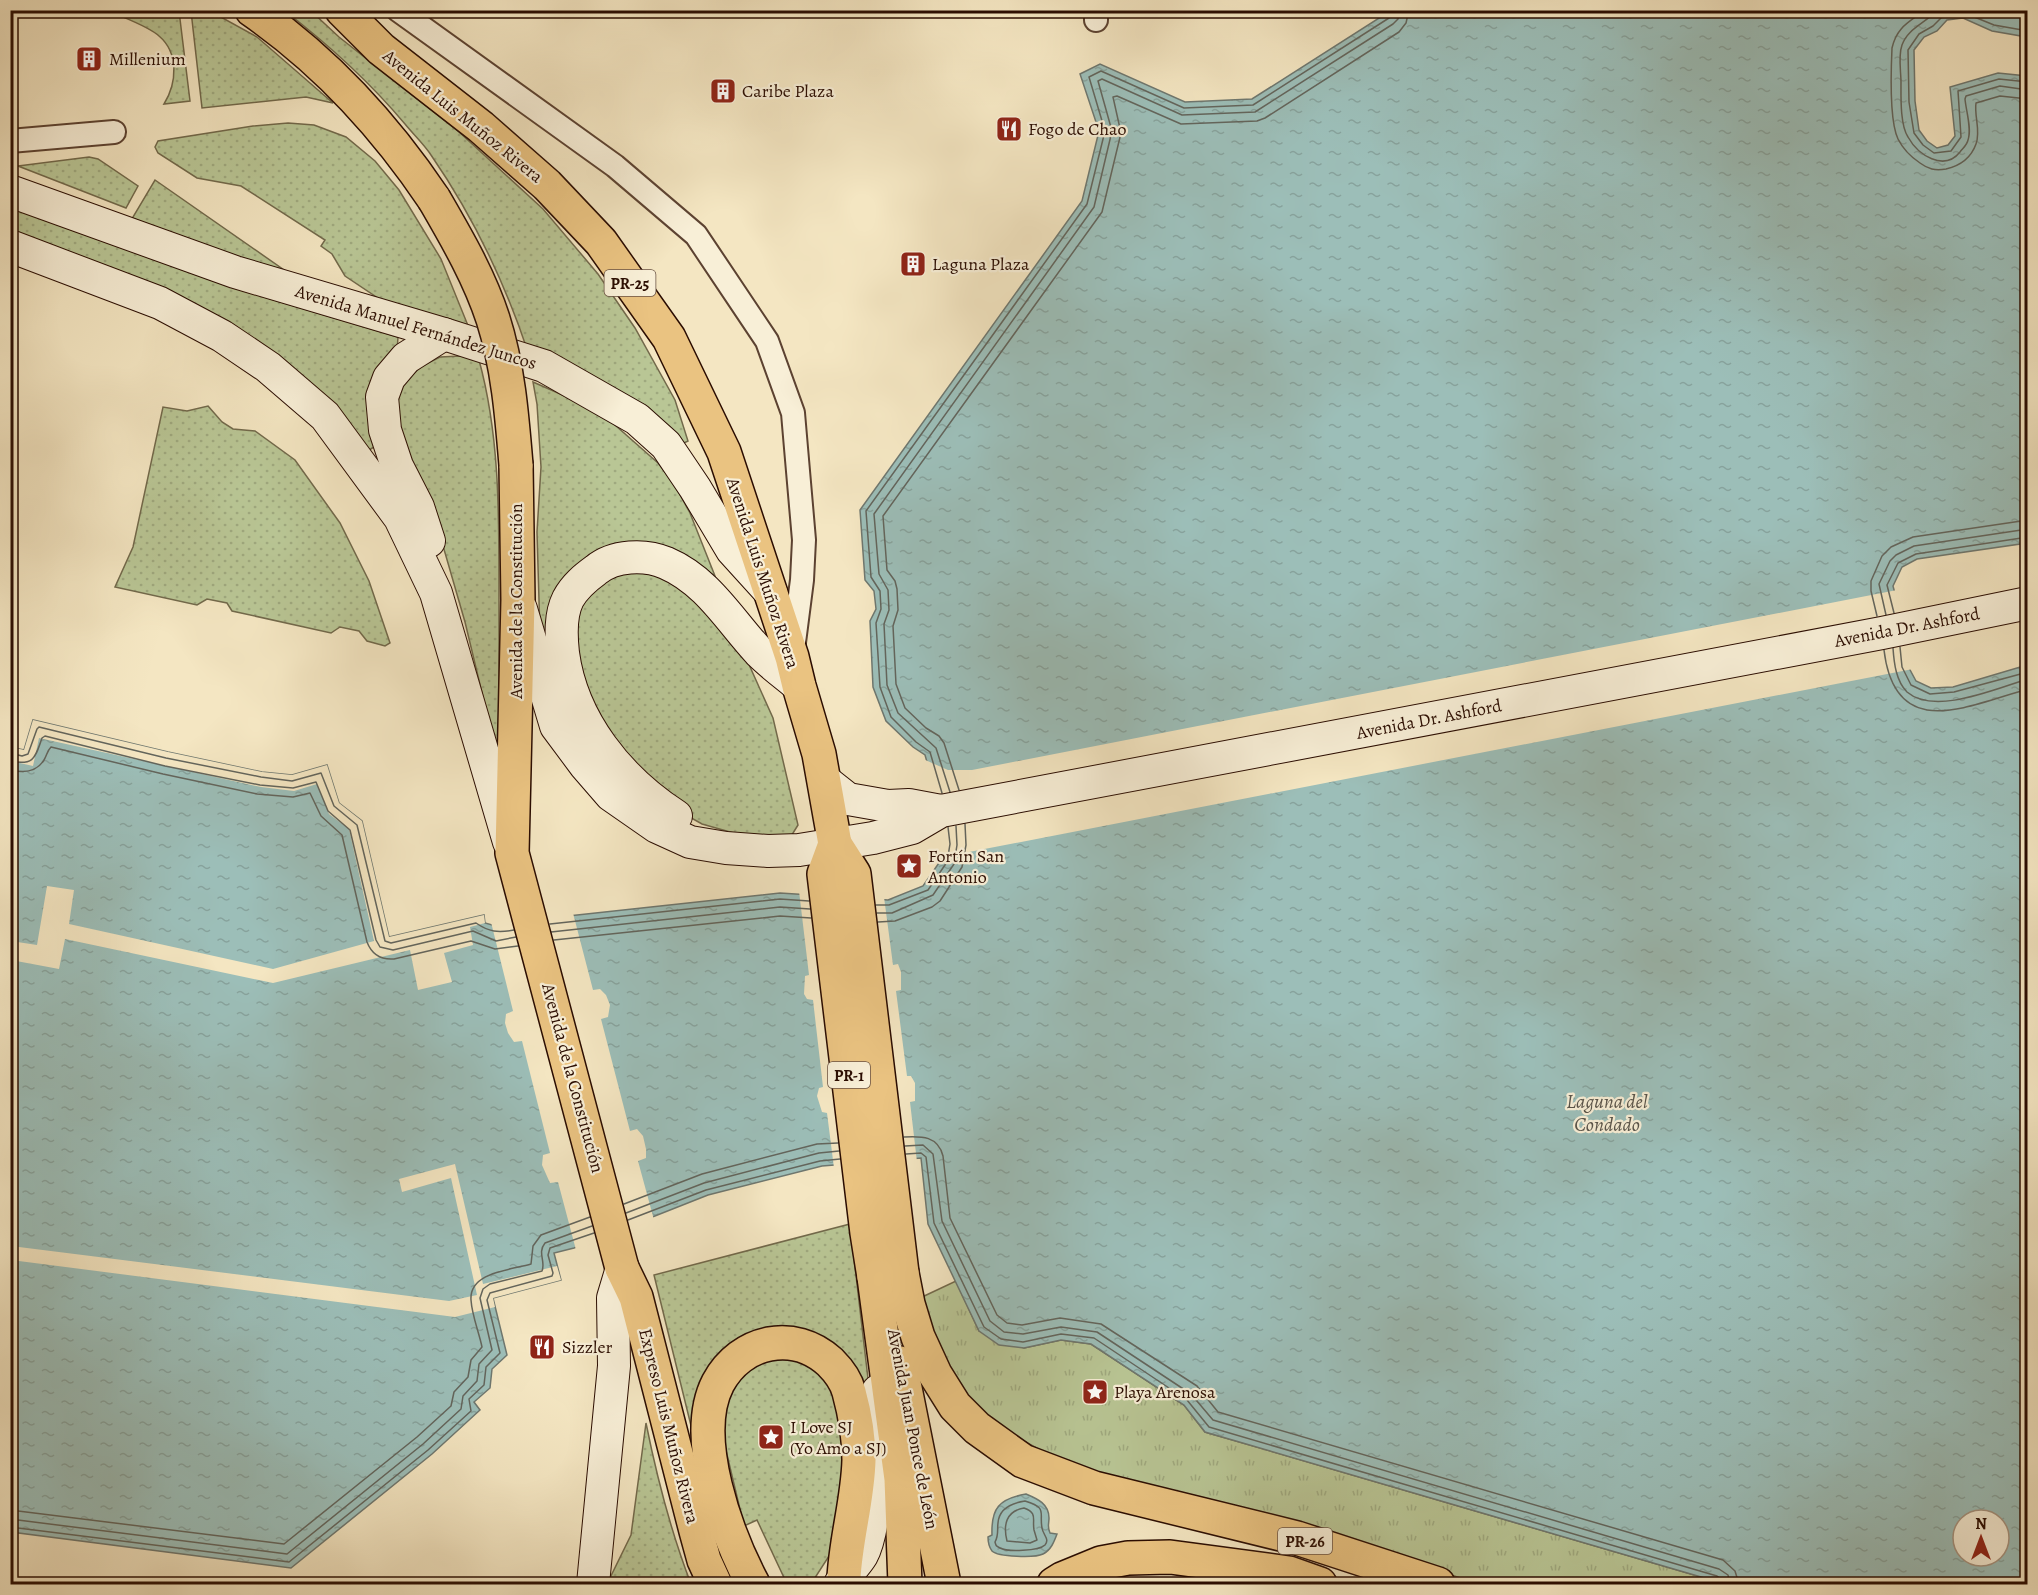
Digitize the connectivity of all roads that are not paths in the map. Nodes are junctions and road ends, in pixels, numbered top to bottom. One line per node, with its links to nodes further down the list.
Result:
1 (252, 10): 11 (main road, Avenida de la Constitución, bridge)
2 (342, 10): 10 (main road, Avenida Luis Muñoz Rivera / PR-25)
3 (398, 10): 13 (street)
4 (114, 132): 5 (street)
5 (10, 141)
6 (10, 191): 8 (main road, Avenida Manuel Fernández Juncos / PR-1)
7 (10, 246): 9 (main road)
8 (444, 334): 9 (main road); 10 (main road, Avenida Manuel Fernández Juncos / PR-1)
9 (436, 593): 17 (main road)
10 (772, 595): 13 (main road, Avenida Luis Muñoz Rivera / PR-1)
11 (518, 600): 16 (main road, Avenida Dr. Ashford); 17 (main road, Avenida de la Constitución)
12 (2028, 603): 15 (main road, Avenida Dr. Ashford)
13 (795, 672): 14 (main road, Avenida Luis Muñoz Rivera / PR-1); 16 (main road)
14 (824, 780): 15 (main road); 18 (main road, Avenida Luis Muñoz Rivera / PR-1)
15 (941, 811): 18 (main road, Avenida Dr. Ashford)
16 (726, 848): 18 (main road, Avenida Dr. Ashford)
17 (512, 852): 19 (main road, Avenida de la Constitución)
18 (838, 864): 20 (main road, Avenida Luis Muñoz Rivera / PR-1)
19 (622, 1268): 23 (main road); 24 (main road, Expreso Luis Muñoz Rivera)
20 (888, 1275): 22 (main road); 25 (main road, PR-1); 26 (main road, Avenida Juan Ponce de León); 29 (main road, PR-26)
21 (746, 1571): 22 (main road)
22 (842, 1581)
23 (593, 1584)
24 (715, 1584)
25 (905, 1584)
26 (944, 1584)
27 (1054, 1584): 28 (main road)
28 (1320, 1584)
29 (1438, 1584)

